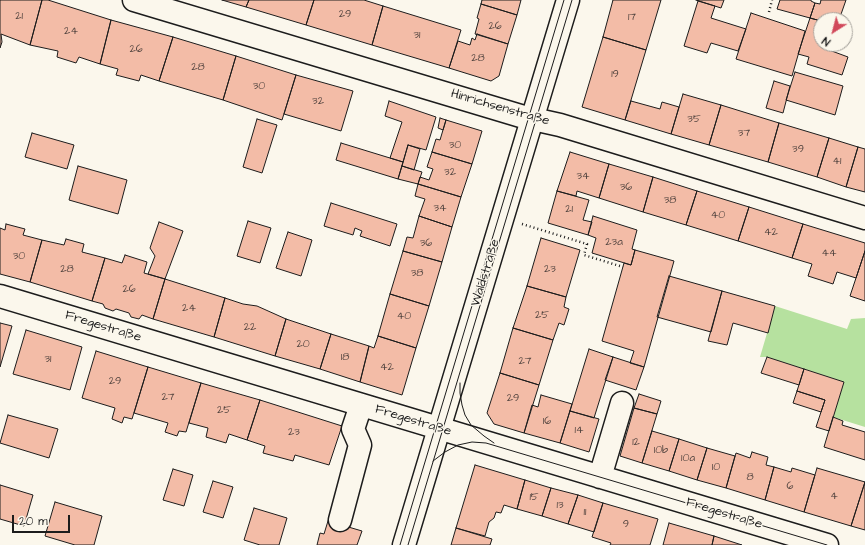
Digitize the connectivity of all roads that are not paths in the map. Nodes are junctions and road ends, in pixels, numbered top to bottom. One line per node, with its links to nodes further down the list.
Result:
1 (134, 0): 3 (street, Hinrichsenstraße)
2 (568, 0): 3 (street, Waldstraße)
3 (532, 119): 4 (street, Hinrichsenstraße); 8 (street, Waldstraße)
4 (865, 218)
5 (0, 296): 7 (street, Fregestraße)
6 (622, 403): 9 (street)
7 (361, 405): 8 (street, Fregestraße); 10 (street)
8 (439, 429): 9 (street, Fregestraße); 11 (street, Waldstraße)
9 (600, 477): 12 (street, Fregestraße)
10 (340, 520)
11 (404, 545)
12 (827, 545)

